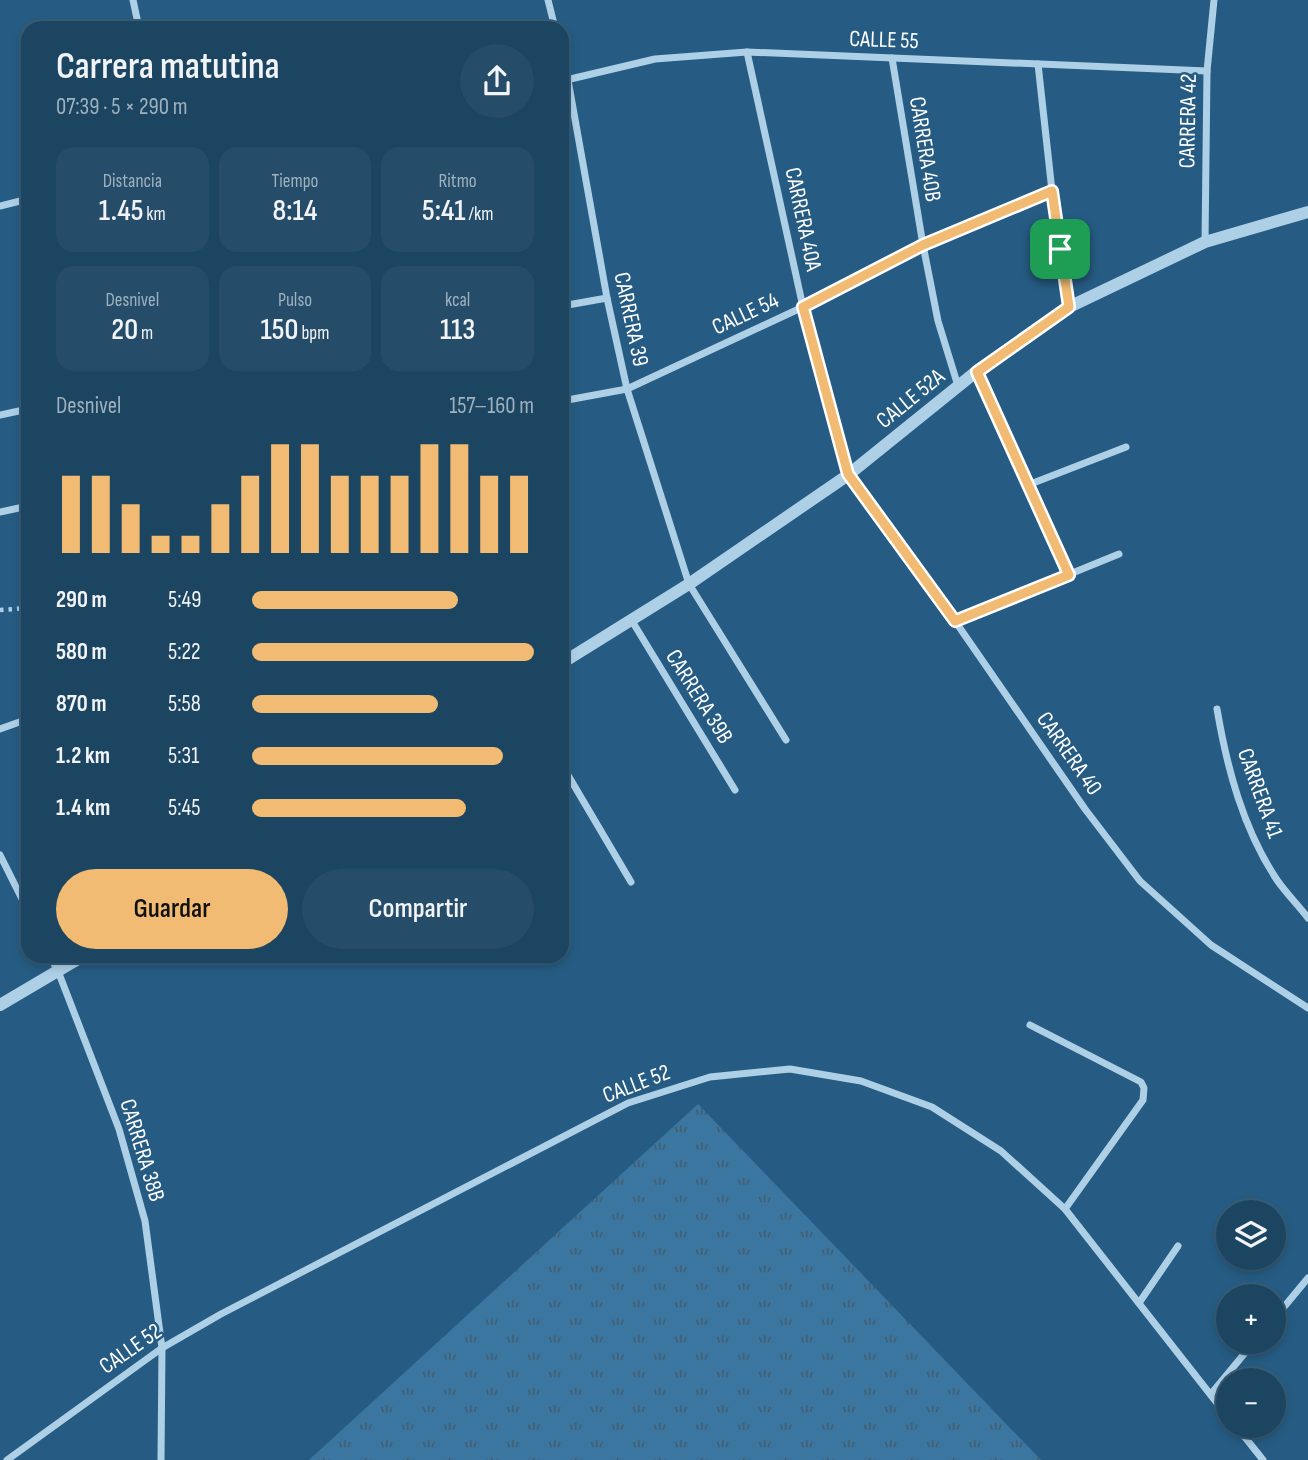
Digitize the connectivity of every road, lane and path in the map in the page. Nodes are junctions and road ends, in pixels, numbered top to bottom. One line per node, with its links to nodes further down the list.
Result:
1 (133, 0): 4 (street)
2 (548, 0): 5 (street)
3 (1214, 0): 9 (street, CARRERA 42)
4 (138, 21)
5 (553, 21)
6 (747, 52): 7 (street, CALLE 55); 10 (street, CALLE 55); 20 (street, CARRERA 40A)
7 (892, 58): 8 (street, CALLE 55); 17 (street, CARRERA 40B)
8 (1038, 64): 9 (street, CALLE 55); 12 (street)
9 (1207, 71): 16 (street, CARRERA 42)
10 (569, 80)
11 (569, 102): 18 (street, CARRERA 39)
12 (1052, 191): 17 (street, CALLE 54); 21 (street)
13 (21, 201): 14 (street)
14 (0, 206)
15 (1308, 212): 16 (street, CALLE 52A)
16 (1205, 243): 21 (street, CALLE 52A)
17 (923, 245): 20 (street, CALLE 54); 23 (street, CARRERA 40B)
18 (607, 298): 19 (street); 24 (street, CARRERA 39)
19 (569, 305)
20 (803, 307): 24 (street, CALLE 54); 29 (street, CARRERA 40A)
21 (1069, 307): 22 (street, CALLE 52A)
22 (977, 372): 23 (street, CALLE 52A); 30 (street)
23 (958, 386): 29 (street, CALLE 52A)
24 (627, 389): 25 (street, CALLE 54); 35 (street, CARRERA 39)
25 (569, 400)
26 (21, 410): 27 (street)
27 (0, 415)
28 (1126, 447): 30 (street)
29 (848, 474): 35 (street, CALLE 52A); 39 (street, CARRERA 40)
30 (1028, 485): 34 (street)
31 (21, 508): 32 (street)
32 (0, 512)
33 (1119, 554): 34 (street)
34 (1069, 575): 39 (street)
35 (690, 584): 38 (street, CALLE 52A); 44 (street)
36 (21, 608): 37 (path)
37 (0, 610)
38 (632, 621): 40 (street, CALLE 52A); 46 (street, CARRERA 39B)
39 (955, 621): 55 (street, CARRERA 40)
40 (569, 659)
41 (1217, 709): 50 (street, CARRERA 41)
42 (21, 722): 43 (street)
43 (0, 729)
44 (786, 740)
45 (569, 777): 48 (street)
46 (735, 790)
47 (0, 855): 49 (street)
48 (631, 882)
49 (21, 897)
50 (1308, 918)
51 (54, 963): 53 (street, CARRERA 38B)
52 (71, 963): 53 (street)
53 (58, 971): 54 (street); 62 (street, CARRERA 38B)
54 (0, 1005)
55 (1308, 1008)
56 (1030, 1025): 57 (street)
57 (1065, 1209): 60 (street, CALLE 52); 62 (street, CALLE 52)
58 (1178, 1246): 60 (street)
59 (1308, 1278): 61 (street)
60 (1139, 1303): 64 (street, CALLE 52)
61 (1286, 1305)
62 (162, 1348): 67 (street, CALLE 52); 68 (street, CARRERA 38B)
63 (1244, 1354): 64 (street)
64 (1210, 1394): 65 (street, CALLE 52)
65 (1216, 1401)
66 (1246, 1438): 69 (street)
67 (7, 1460)
68 (161, 1460)
69 (1263, 1460)

